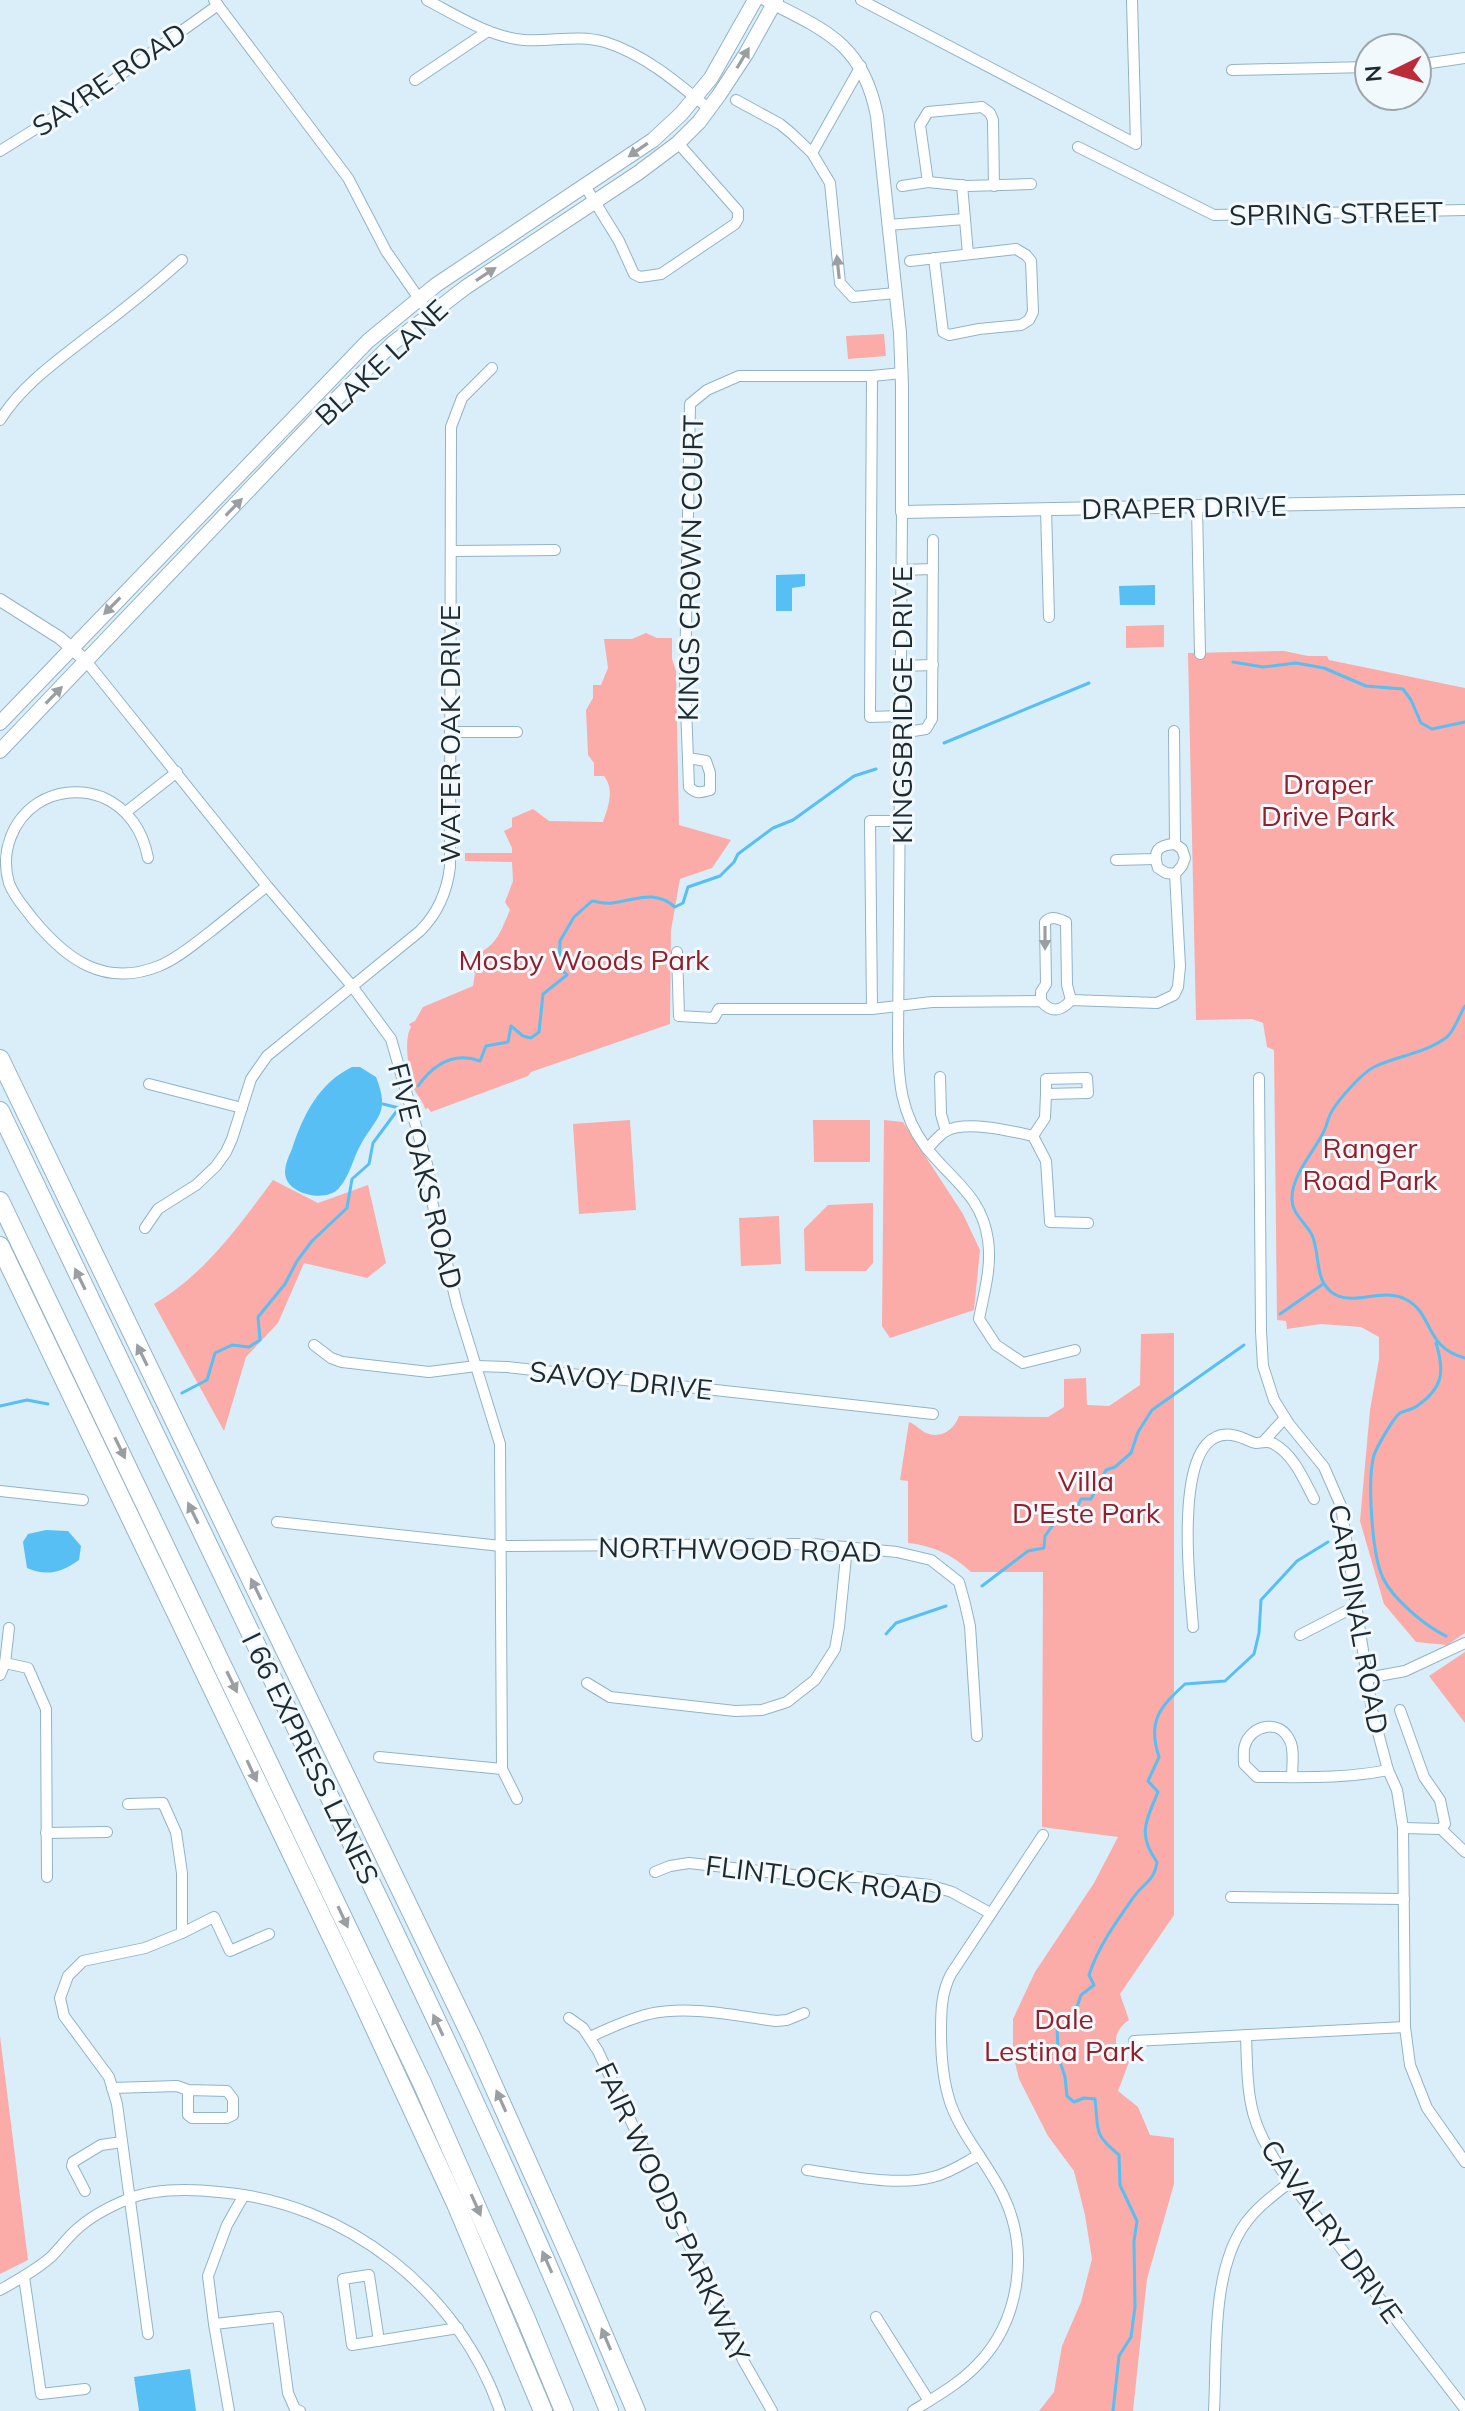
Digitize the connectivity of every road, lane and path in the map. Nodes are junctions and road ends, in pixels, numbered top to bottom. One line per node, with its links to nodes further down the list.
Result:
1 (427, 0): 8 (street)
2 (755, 0): 15 (main road, BLAKE LANE)
3 (861, 0): 4 (street)
4 (1132, 0)
5 (772, 1): 7 (street, KINGSBRIDGE DRIVE); 17 (main road, BLAKE LANE, one-way to 5)
6 (216, 3): 20 (street, SAYRE ROAD); 37 (street)
7 (791, 6): 11 (street, KINGSBRIDGE DRIVE)
8 (488, 31): 14 (street); 15 (street)
9 (1465, 58): 10 (street)
10 (1433, 63)
11 (861, 66): 21 (street); 31 (street, KINGSBRIDGE DRIVE)
12 (1353, 67): 13 (street)
13 (1232, 70)
14 (415, 80)
15 (695, 98): 17 (street); 25 (main road, BLAKE LANE, one-way to 25)
16 (736, 100): 21 (street)
17 (709, 109): 18 (main road, BLAKE LANE)
18 (678, 143): 28 (main road, BLAKE LANE); 28 (street)
19 (1078, 147): 29 (street, SPRING STREET)
20 (0, 151)
21 (812, 153): 36 (street, one-way to 21)
22 (928, 182): 24 (street); 26 (street); 27 (street)
23 (1031, 184): 27 (street)
24 (962, 185): 27 (street); 30 (street)
25 (585, 186): 28 (street); 37 (main road, BLAKE LANE)
26 (902, 186)
27 (994, 186)
28 (595, 202): 38 (main road, BLAKE LANE, one-way to 28)
29 (1465, 210)
30 (965, 219): 31 (street); 32 (street)
31 (888, 225): 36 (street, KINGSBRIDGE DRIVE)
32 (968, 254): 33 (street); 33 (street)
33 (934, 258): 35 (street)
34 (182, 260): 42 (street)
35 (910, 261)
36 (896, 293): 40 (street, KINGSBRIDGE DRIVE)
37 (418, 298): 38 (street); 54 (main road, BLAKE LANE, one-way to 54)
38 (429, 313): 56 (main road, BLAKE LANE, one-way to 38)
39 (492, 368): 49 (street, WATER OAK DRIVE)
40 (902, 373): 41 (street, KINGS CROWN COURT); 46 (street, KINGSBRIDGE DRIVE)
41 (872, 376): 59 (street); 66 (street, KINGS CROWN COURT)
42 (0, 420)
43 (1465, 501): 44 (street, DRAPER DRIVE)
44 (1197, 507): 45 (street, DRAPER DRIVE); 55 (street)
45 (1046, 509): 46 (street, DRAPER DRIVE); 53 (street)
46 (902, 512): 51 (street, KINGSBRIDGE DRIVE)
47 (933, 540): 50 (street)
48 (555, 550): 49 (street)
49 (451, 551): 62 (street, WATER OAK DRIVE)
50 (933, 569): 51 (street); 57 (street)
51 (902, 570): 58 (street, KINGSBRIDGE DRIVE)
52 (0, 600): 54 (street, FIVE OAKS ROAD)
53 (1049, 617)
54 (72, 648): 56 (street, FIVE OAKS ROAD); 60 (main road, BLAKE LANE)
55 (1200, 654)
56 (86, 661): 65 (main road, BLAKE LANE, one-way to 56); 67 (street, FIVE OAKS ROAD)
57 (933, 665): 58 (street); 64 (street)
58 (901, 666): 59 (street, KINGSBRIDGE DRIVE)
59 (901, 716): 64 (street, KINGSBRIDGE DRIVE)
60 (0, 723)
61 (1174, 731): 70 (street)
62 (450, 732): 63 (street); 79 (street, WATER OAK DRIVE)
63 (517, 732)
64 (901, 733): 69 (street, KINGSBRIDGE DRIVE)
65 (0, 751)
66 (688, 758)
67 (177, 772): 68 (street); 75 (street, FIVE OAKS ROAD)
68 (126, 812): 71 (street); 75 (street)
69 (899, 821): 82 (street, KINGSBRIDGE DRIVE); 83 (street)
70 (1175, 844): 72 (street); 74 (street)
71 (148, 858)
72 (1155, 859): 73 (street); 74 (street)
73 (1116, 860)
74 (1175, 874): 80 (street)
75 (267, 886): 79 (street, FIVE OAKS ROAD)
76 (677, 952): 83 (street)
77 (1046, 984): 78 (street); 78 (street, one-way to 77); 81 (street)
78 (1067, 985): 80 (street)
79 (352, 986): 89 (street, WATER OAK DRIVE); 100 (street, FIVE OAKS ROAD)
80 (1071, 1000): 81 (street)
81 (1041, 1001): 82 (street)
82 (899, 1004): 83 (street); 93 (street, KINGSBRIDGE DRIVE)
83 (872, 1009)
84 (0, 1059): 172 (highway, one-way to 84)
85 (940, 1077): 91 (street)
86 (1259, 1078): 102 (street, CARDINAL ROAD)
87 (149, 1084): 89 (street)
88 (1046, 1094): 92 (street)
89 (242, 1108): 96 (street, WATER OAK DRIVE)
90 (0, 1111): 171 (highway, I 66 EXPRESS LANES, one-way to 90)
91 (946, 1131): 92 (street); 93 (street)
92 (1033, 1136): 95 (street)
93 (927, 1149): 99 (street, KINGSBRIDGE DRIVE)
94 (0, 1201): 170 (highway, I 66 EXPRESS LANES, one-way to 170)
95 (1088, 1223)
96 (145, 1228)
97 (0, 1246): 169 (highway, one-way to 169)
98 (314, 1345): 100 (street, SAVOY DRIVE)
99 (1075, 1350)
100 (476, 1366): 101 (street, SAVOY DRIVE); 108 (street, FIVE OAKS ROAD)
101 (933, 1414)
102 (1285, 1418): 103 (street); 110 (street, CARDINAL ROAD)
103 (1264, 1441): 105 (street); 111 (street)
104 (0, 1491): 106 (street)
105 (1314, 1499)
106 (83, 1500)
107 (277, 1522): 108 (street, NORTHWOOD ROAD)
108 (501, 1546): 109 (street, NORTHWOOD ROAD); 122 (street, FIVE OAKS ROAD)
109 (847, 1547): 118 (street); 120 (street, NORTHWOOD ROAD)
110 (1356, 1606): 113 (street); 117 (street, CARDINAL ROAD)
111 (1193, 1627)
112 (9, 1628): 115 (street)
113 (1300, 1635)
114 (1465, 1643): 117 (street)
115 (5, 1663): 116 (street); 130 (street)
116 (0, 1675)
117 (1367, 1678): 123 (street, CARDINAL ROAD)
118 (587, 1683)
119 (1400, 1710): 128 (street)
120 (977, 1736)
121 (379, 1757): 122 (street)
122 (502, 1769): 125 (street, FIVE OAKS ROAD)
123 (1388, 1770): 124 (street); 127 (street, CARDINAL ROAD)
124 (1292, 1777): 124 (street)
125 (517, 1799)
126 (128, 1804): 138 (street)
127 (1403, 1828): 128 (street); 136 (street, CARDINAL ROAD)
128 (1441, 1829): 132 (street)
129 (107, 1832): 130 (street)
130 (46, 1833): 134 (street)
131 (1043, 1835): 137 (street)
132 (1465, 1852)
133 (655, 1872): 137 (street, FLINTLOCK ROAD)
134 (47, 1877)
135 (1231, 1897): 136 (street)
136 (1404, 1899): 142 (street, CARDINAL ROAD)
137 (990, 1913): 149 (street)
138 (182, 1933): 139 (street); 146 (street)
139 (269, 1934)
140 (804, 2013): 144 (street)
141 (569, 2018): 144 (street, FAIR WOODS PARKWAY)
142 (1405, 2027): 143 (street); 150 (street, CARDINAL ROAD)
143 (1246, 2035): 145 (street); 152 (street, CAVALRY DRIVE)
144 (590, 2037): 173 (street, FAIR WOODS PARKWAY)
145 (1134, 2041)
146 (112, 2088): 147 (street); 148 (street)
147 (188, 2090): 147 (street)
148 (122, 2142): 153 (street); 155 (street)
149 (979, 2155): 151 (street); 164 (street)
150 (1465, 2162)
151 (807, 2170)
152 (1290, 2182): 165 (street, CAVALRY DRIVE); 175 (street)
153 (85, 2191)
154 (244, 2195): 155 (street); 159 (street); 160 (street)
155 (130, 2198): 156 (street); 161 (street)
156 (24, 2277): 157 (street); 163 (street)
157 (0, 2290)
158 (876, 2317): 164 (street)
159 (214, 2324): 166 (street); 167 (street)
160 (458, 2328): 162 (street); 168 (street)
161 (148, 2334)
162 (379, 2341): 162 (street)
163 (85, 2389)
164 (929, 2401): 174 (street)
165 (1465, 2409)
166 (229, 2411)
167 (300, 2411)
168 (500, 2411)
169 (543, 2411)
170 (564, 2411)
171 (609, 2411)
172 (636, 2411)
173 (772, 2411)
174 (913, 2411)
175 (1214, 2411)

